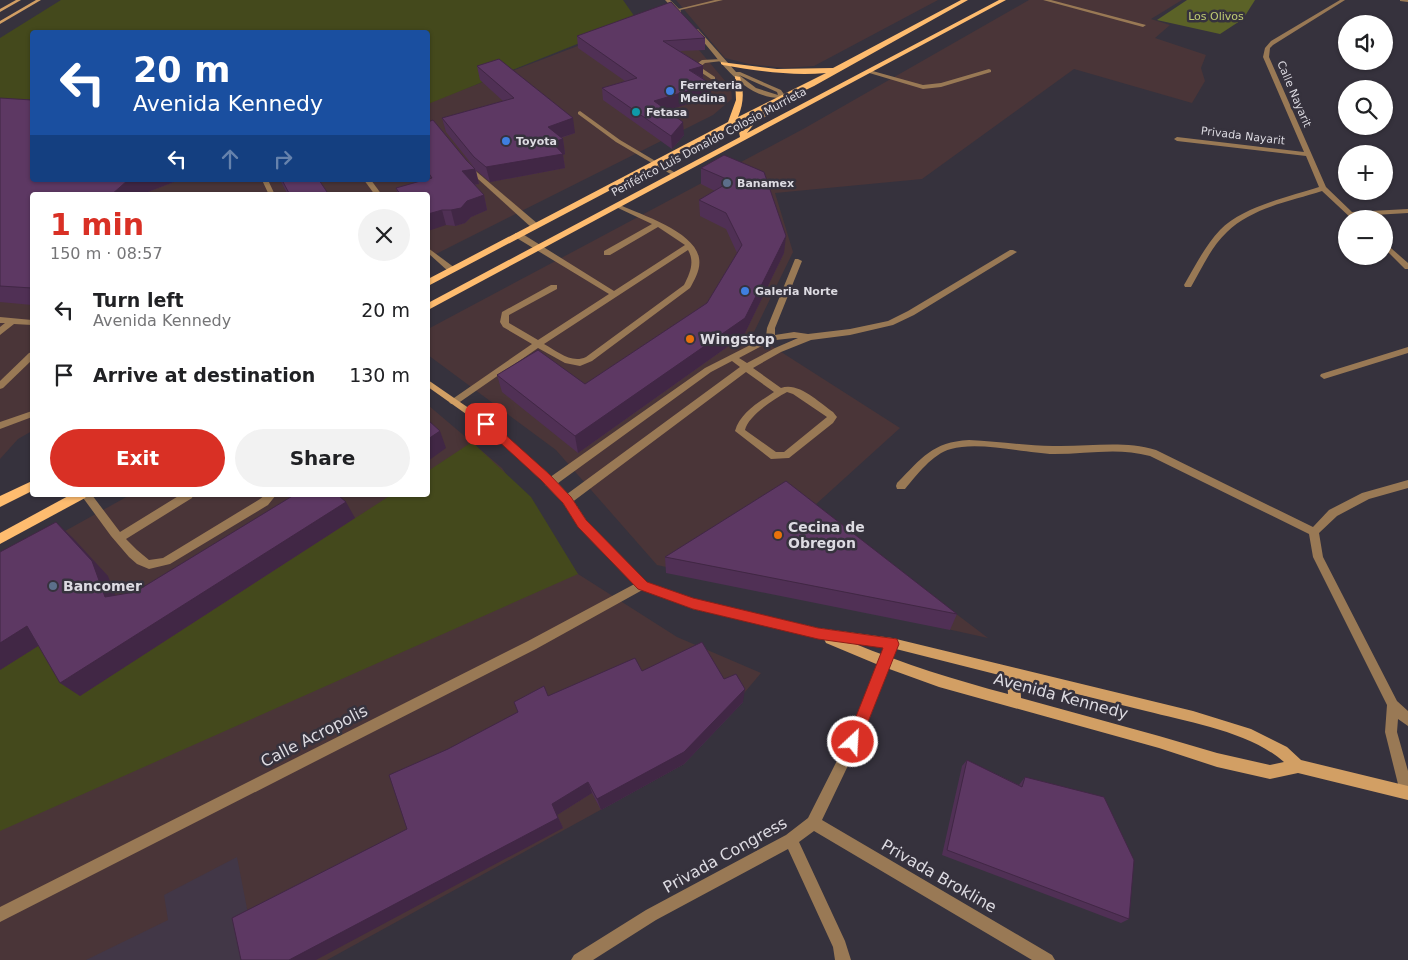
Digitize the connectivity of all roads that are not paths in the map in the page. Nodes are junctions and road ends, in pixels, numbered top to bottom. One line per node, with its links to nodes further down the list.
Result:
1 (20, 0): 12 (street)
2 (39, 0): 14 (street)
3 (667, 0): 11 (street)
4 (721, 0): 11 (street)
5 (965, 0): 19 (main road, Periférico Luis Donaldo Colosio Murrieta)
6 (1003, 0): 21 (main road, Periférico Luis Donaldo Colosio Murrieta)
7 (1045, 0): 16 (street)
8 (1343, 0): 30 (street, Calle Nayarit)
9 (1402, 0): 10 (street)
10 (1408, 1)
11 (676, 10): 13 (street)
12 (0, 11)
13 (682, 16)
14 (0, 23)
15 (689, 23): 17 (street)
16 (1143, 25)
17 (721, 61): 18 (street); 19 (main road); 23 (street)
18 (730, 69): 22 (street); 25 (street)
19 (836, 70): 25 (main road, Periférico Luis Donaldo Colosio Murrieta)
20 (989, 71): 21 (street)
21 (869, 72): 24 (main road, Periférico Luis Donaldo Colosio Murrieta)
22 (737, 77): 25 (street); 27 (main road)
23 (713, 78)
24 (855, 80): 25 (main road); 28 (main road, Periférico Luis Donaldo Colosio Murrieta)
25 (783, 97): 27 (main road, Periférico Luis Donaldo Colosio Murrieta); 28 (main road)
26 (580, 113): 32 (street)
27 (731, 123): 32 (main road, Periférico Luis Donaldo Colosio Murrieta)
28 (744, 137): 33 (main road, Periférico Luis Donaldo Colosio Murrieta)
29 (1177, 139): 30 (street, Privada Nayarit)
30 (1307, 154): 35 (street, Calle Nayarit)
31 (462, 159): 42 (street)
32 (655, 163): 33 (street); 42 (main road, Periférico Luis Donaldo Colosio Murrieta)
33 (676, 175): 37 (main road, Periférico Luis Donaldo Colosio Murrieta)
34 (369, 182): 36 (street)
35 (1323, 188): 38 (street, Calle Nayarit); 54 (street)
36 (377, 192)
37 (618, 206): 41 (street); 45 (main road, Periférico Luis Donaldo Colosio Murrieta)
38 (1347, 210)
39 (1408, 211): 40 (street)
40 (1393, 212)
41 (656, 224): 44 (street); 48 (street)
42 (535, 226): 43 (main road, Periférico Luis Donaldo Colosio Murrieta)
43 (518, 235): 45 (street); 52 (main road, Periférico Luis Donaldo Colosio Murrieta)
44 (689, 246): 56 (street); 64 (street)
45 (540, 247): 56 (street); 57 (main road, Periférico Luis Donaldo Colosio Murrieta)
46 (430, 252): 52 (street)
47 (1013, 252): 62 (street)
48 (607, 253)
49 (1393, 253): 51 (street)
50 (798, 261): 63 (street)
51 (1408, 267)
52 (452, 270): 53 (main road, Periférico Luis Donaldo Colosio Murrieta)
53 (430, 282)
54 (1188, 285)
55 (554, 287): 64 (street)
56 (614, 294): 64 (street)
57 (430, 306)
58 (0, 320): 59 (street)
59 (12, 321): 60 (street); 61 (street)
60 (30, 323)
61 (0, 332)
62 (810, 337): 63 (street); 65 (street)
63 (770, 338): 65 (street); 68 (street)
64 (539, 343): 74 (street)
65 (778, 350): 69 (street)
66 (1408, 350): 70 (street)
67 (30, 357): 72 (street)
68 (732, 357): 69 (street); 77 (street)
69 (745, 368): 73 (street); 85 (street)
70 (1324, 376)
71 (430, 384): 74 (street, Avenida Kennedy)
72 (0, 386)
73 (780, 392): 73 (street)
74 (454, 402): 77 (street, Avenida Kennedy)
75 (30, 415): 76 (street)
76 (0, 426)
77 (550, 483): 85 (street, Avenida Kennedy)
78 (1408, 484): 87 (street)
79 (901, 486): 87 (street)
80 (30, 487): 86 (main road)
81 (77, 497): 89 (main road)
82 (88, 497): 88 (street)
83 (185, 497): 88 (street)
84 (269, 497): 88 (street)
85 (567, 500): 90 (street, Avenida Kennedy)
86 (0, 502)
87 (1314, 532): 96 (street)
88 (119, 538)
89 (0, 539)
90 (642, 585): 91 (street, Avenida Kennedy); 102 (street, Calle Acropolis)
91 (818, 634): 92 (street, Avenida Kennedy); 93 (street, Avenida Kennedy)
92 (892, 644): 93 (street, Privada Congress); 94 (street, Avenida Kennedy)
93 (885, 662): 95 (street, Avenida Kennedy); 100 (street, Privada Congress)
94 (1013, 674): 95 (street); 98 (street, Avenida Kennedy)
95 (1015, 702): 98 (street, Avenida Kennedy)
96 (1393, 705): 97 (street); 99 (street)
97 (1408, 720)
98 (1298, 766): 99 (street, Avenida Kennedy)
99 (1408, 793)
100 (814, 823): 101 (street, Privada Congress); 105 (street, Privada Brokline)
101 (791, 840): 103 (street, Privada Congress); 104 (street)
102 (0, 915)
103 (579, 960)
104 (843, 960)
105 (1047, 960)

